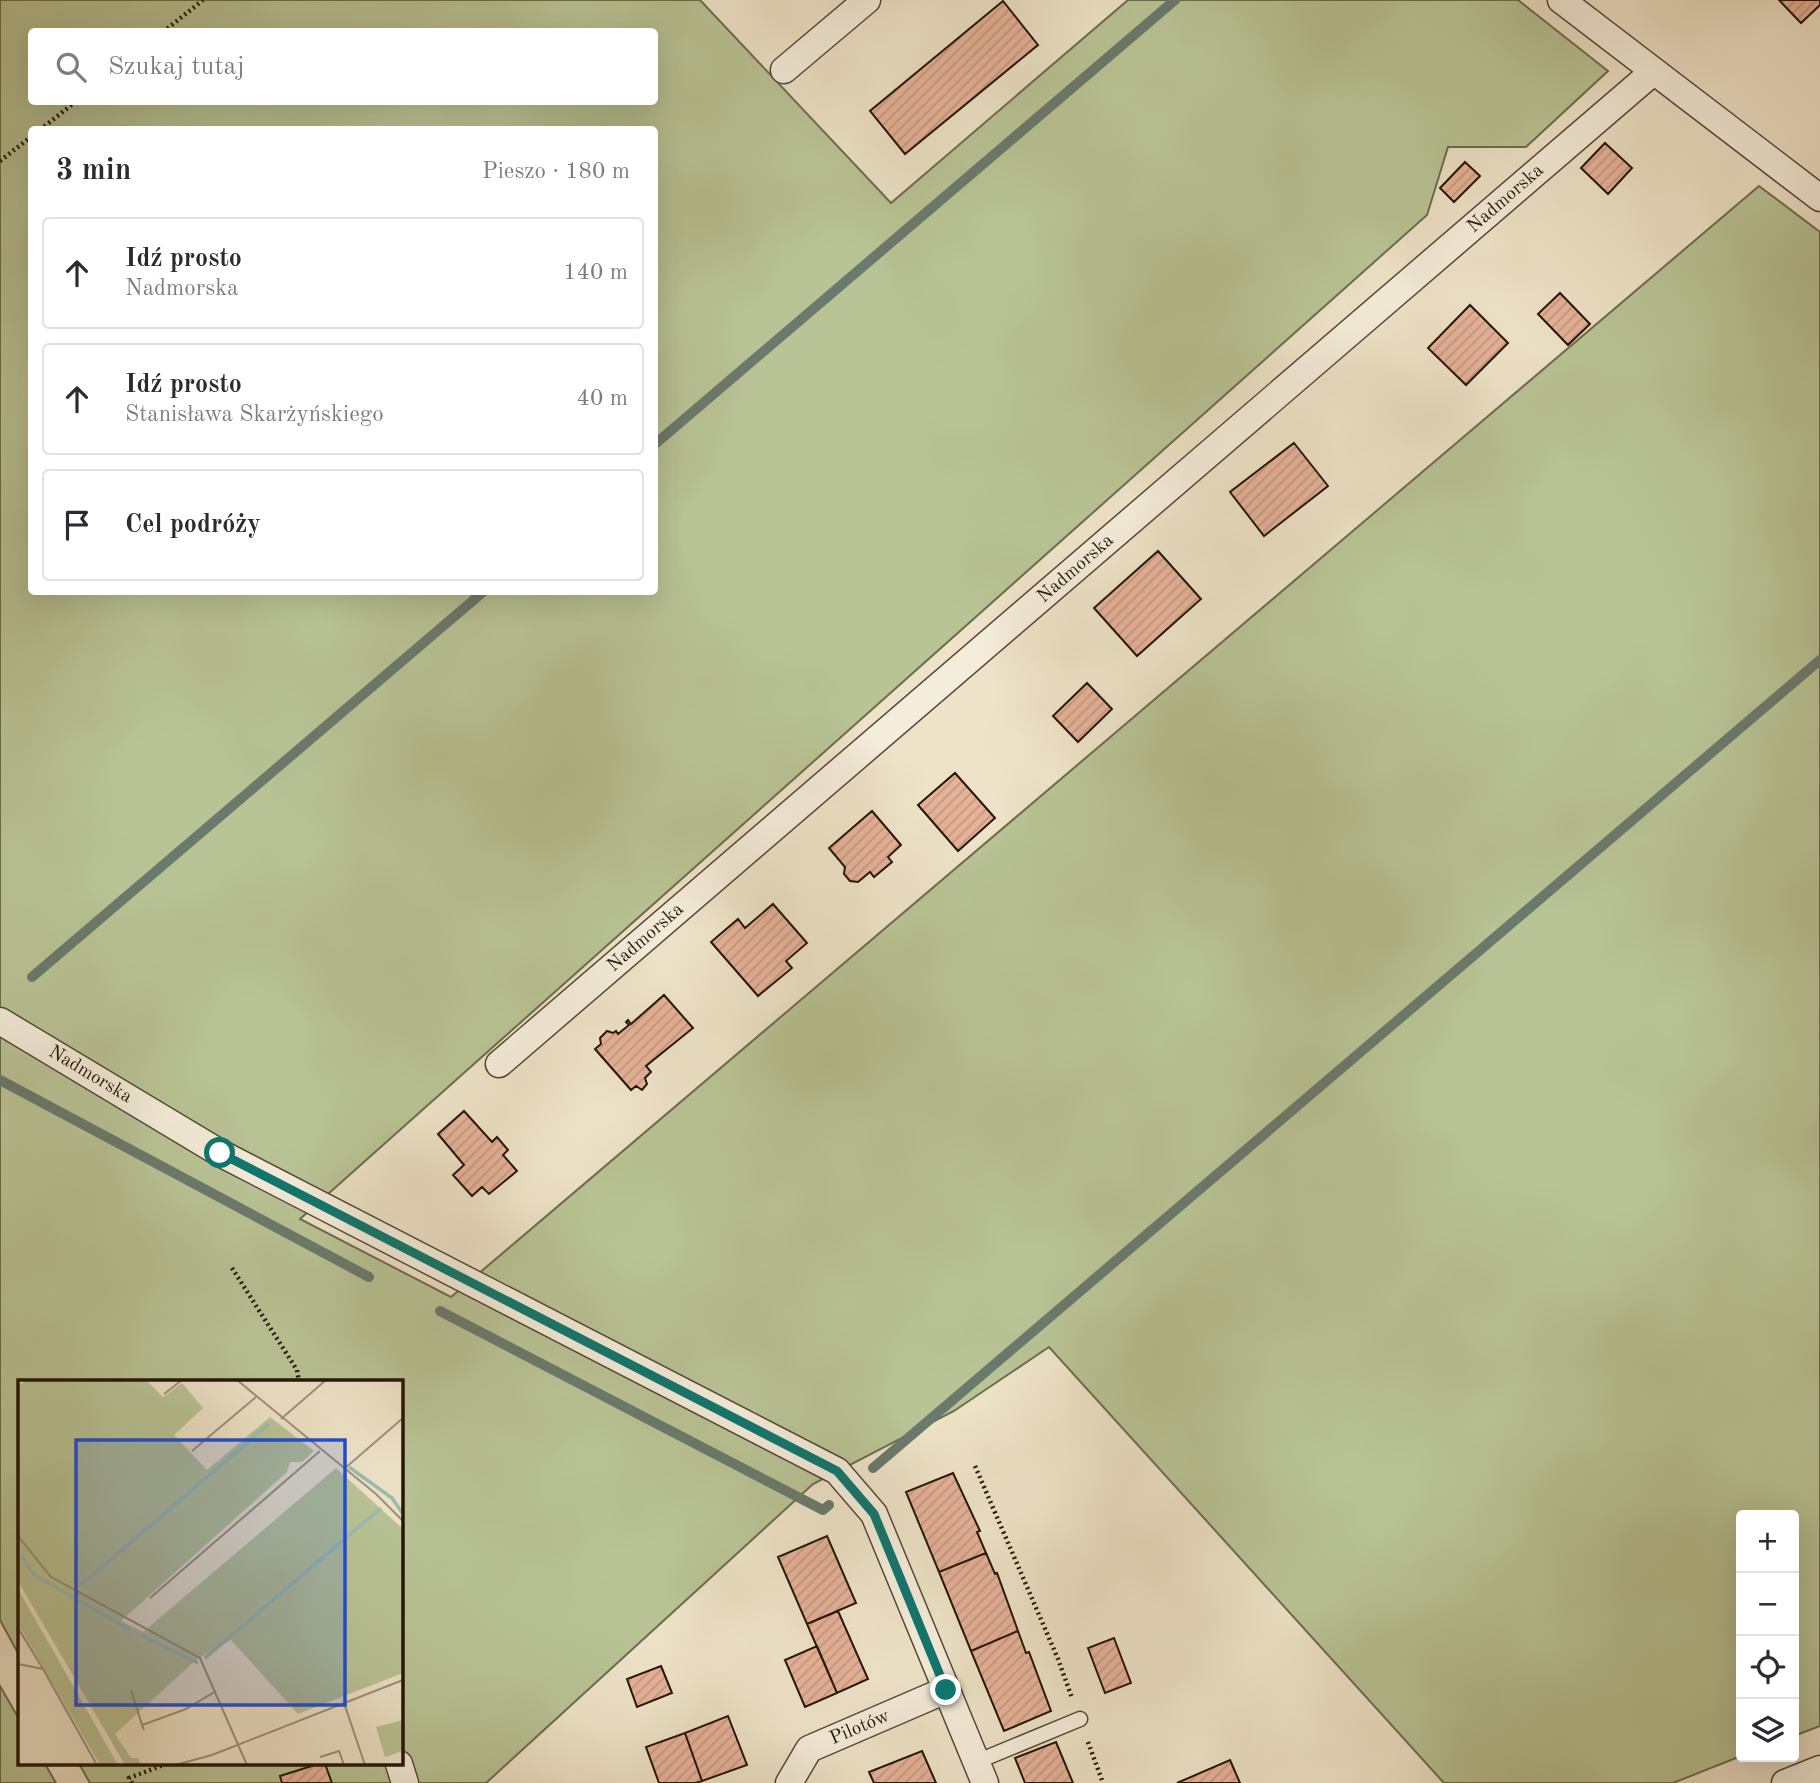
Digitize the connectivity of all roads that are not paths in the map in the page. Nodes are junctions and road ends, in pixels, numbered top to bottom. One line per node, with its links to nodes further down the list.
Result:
1 (867, 0): 3 (street)
2 (1561, 0): 4 (street)
3 (784, 70)
4 (1653, 72): 5 (street); 7 (street, Nadmorska)
5 (1817, 190)
6 (0, 1021): 8 (street, Nadmorska)
7 (499, 1064)
8 (946, 1690): 11 (street, Nadmorska); 14 (street, Pilotów)
9 (1080, 1719): 11 (lane)
10 (400, 1766): 13 (street)
11 (981, 1773)
12 (1817, 1774): 15 (street)
13 (405, 1783)
14 (789, 1783)
15 (1785, 1783)

